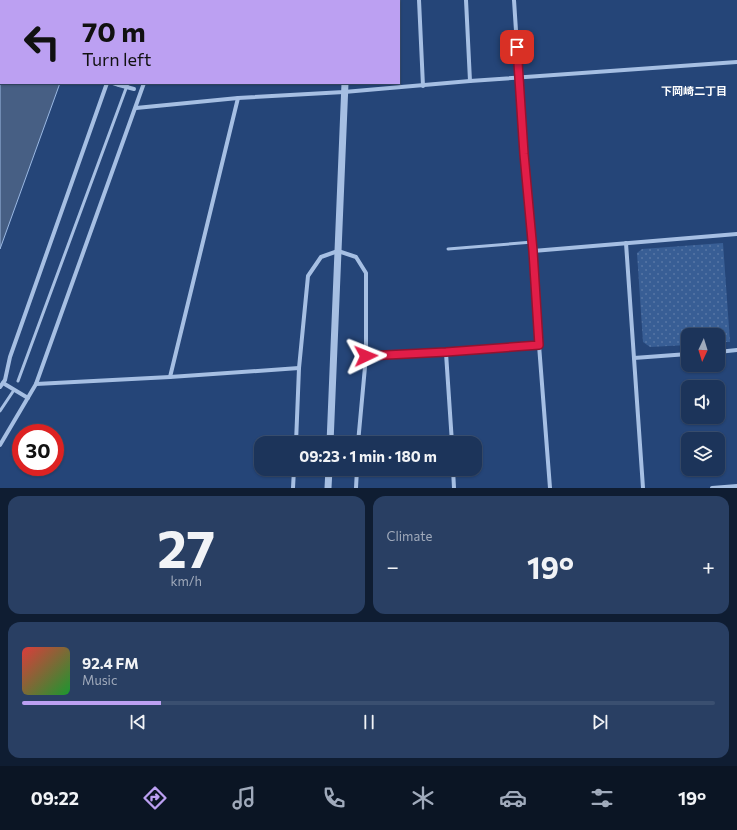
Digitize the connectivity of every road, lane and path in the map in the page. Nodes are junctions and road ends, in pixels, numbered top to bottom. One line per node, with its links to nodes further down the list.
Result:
1 (419, 0): 12 (street)
2 (466, 0): 6 (street)
3 (514, 0): 5 (street)
4 (737, 62): 5 (street)
5 (519, 78): 6 (street); 18 (street)
6 (470, 81): 12 (street)
7 (107, 84): 33 (street)
8 (116, 84): 13 (street, bridge)
9 (128, 84): 32 (lane)
10 (144, 84): 13 (street)
11 (345, 84): 14 (street)
12 (423, 86): 14 (street)
13 (141, 91): 16 (street)
14 (344, 92): 15 (street); 22 (street)
15 (238, 98): 16 (street); 31 (street)
16 (136, 108): 34 (street)
17 (737, 234): 19 (street)
18 (532, 242): 20 (lane); 21 (street)
19 (626, 243): 21 (street); 29 (street)
20 (448, 249)
21 (533, 251): 23 (street)
22 (338, 252): 28 (street); 30 (street); 40 (street)
23 (539, 345): 26 (street); 53 (street)
24 (737, 350): 25 (street)
25 (725, 351)
26 (446, 352): 28 (street); 42 (street)
27 (681, 355): 29 (street)
28 (366, 356): 41 (street)
29 (634, 358): 54 (street)
30 (300, 368): 31 (street); 39 (street)
31 (170, 378): 34 (street)
32 (18, 381)
33 (3, 383): 35 (street); 36 (street)
34 (36, 384): 37 (street)
35 (0, 387)
36 (14, 390): 37 (street); 38 (lane)
37 (28, 398): 43 (street)
38 (0, 411)
39 (296, 436)
40 (330, 436)
41 (359, 436)
42 (452, 436)
43 (0, 445)
44 (294, 476): 49 (street)
45 (329, 476): 50 (street)
46 (357, 476): 51 (street)
47 (453, 476): 52 (street)
48 (737, 486): 55 (street)
49 (293, 488)
50 (328, 488)
51 (356, 488)
52 (454, 488)
53 (550, 488)
54 (642, 488)
55 (712, 488)

